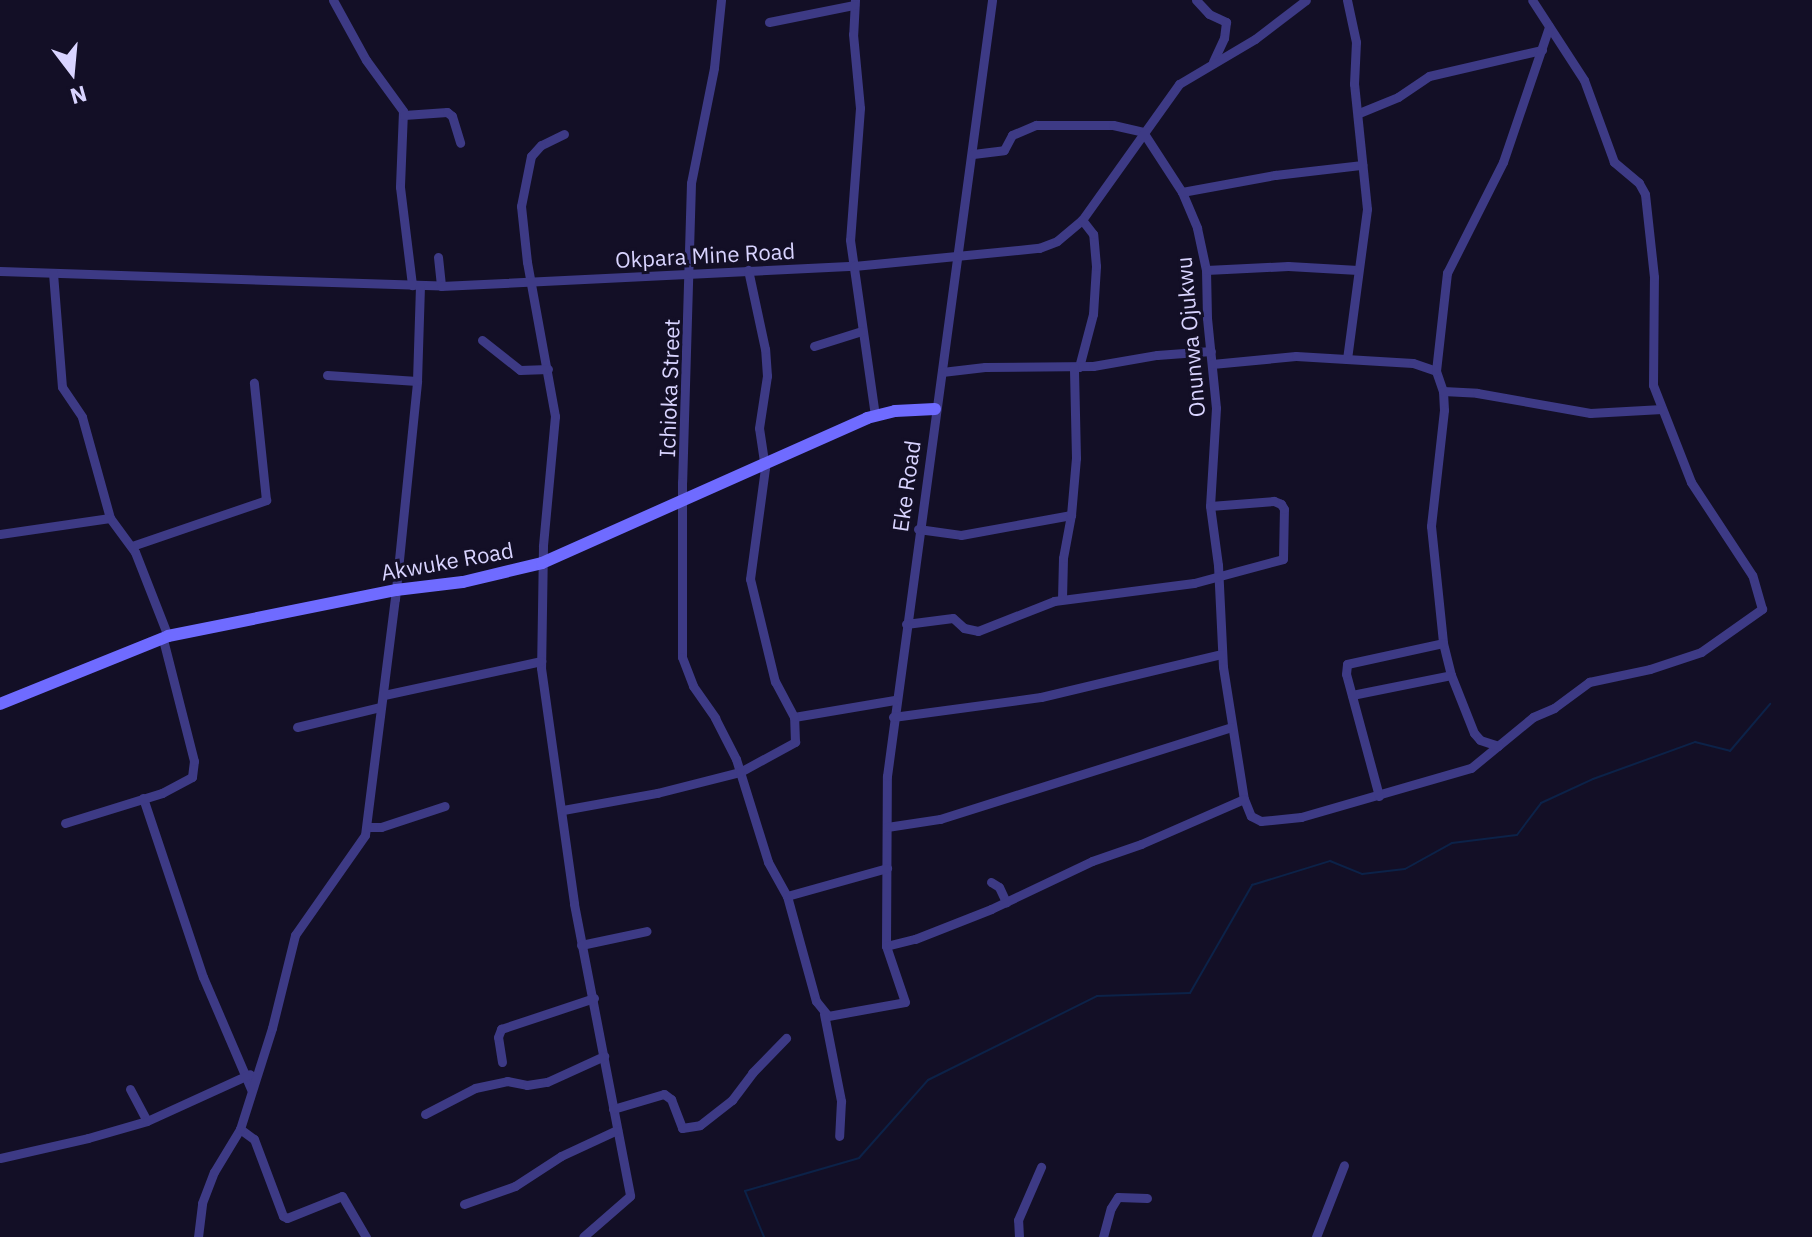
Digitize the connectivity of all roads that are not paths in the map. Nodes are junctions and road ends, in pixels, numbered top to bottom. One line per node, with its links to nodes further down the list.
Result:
1 (333, 0): 14 (street)
2 (721, 0): 30 (street, Ichioka Street)
3 (992, 0): 18 (street, Eke Road)
4 (1196, 0): 12 (street)
5 (1306, 0): 12 (street, Okpara Mine Road)
6 (1347, 0): 13 (street)
7 (1532, 0): 10 (street)
8 (854, 2): 9 (street); 24 (street)
9 (769, 22)
10 (1549, 27): 11 (street); 49 (street)
11 (1542, 50): 13 (street); 42 (street)
12 (1213, 62): 15 (street, Okpara Mine Road)
13 (1359, 113): 19 (street)
14 (404, 115): 17 (street); 32 (street)
15 (1143, 132): 18 (street); 20 (street, Onunwa Ojukwu); 21 (street, Okpara Mine Road)
16 (564, 134): 31 (street)
17 (460, 143)
18 (973, 154): 23 (street, Eke Road)
19 (1362, 165): 20 (street); 27 (street)
20 (1182, 192): 26 (street, Onunwa Ojukwu)
21 (1082, 220): 23 (street, Okpara Mine Road); 40 (street)
22 (438, 257): 33 (street)
23 (957, 259): 24 (street, Okpara Mine Road); 43 (street, Eke Road)
24 (854, 266): 25 (street, Okpara Mine Road); 34 (street)
25 (748, 270): 30 (street, Okpara Mine Road); 51 (street)
26 (1206, 270): 27 (street); 37 (street, Onunwa Ojukwu)
27 (1358, 270): 38 (street)
28 (0, 271): 29 (street, Okpara Mine Road)
29 (53, 273): 32 (street, Okpara Mine Road); 55 (street)
30 (691, 275): 31 (street, Okpara Mine Road); 52 (street, Ichioka Street)
31 (531, 282): 33 (street, Okpara Mine Road); 41 (street)
32 (416, 285): 33 (street, Okpara Mine Road); 45 (street)
33 (441, 286)
34 (862, 331): 36 (street); 50 (street)
35 (482, 340): 41 (street)
36 (814, 346)
37 (1211, 351): 39 (street, Onunwa Ojukwu); 40 (street)
38 (1347, 359): 39 (street); 42 (street)
39 (1212, 364): 53 (street, Onunwa Ojukwu)
40 (1077, 367): 43 (street); 54 (street)
41 (548, 369): 59 (street)
42 (1436, 371): 47 (street)
43 (942, 372): 48 (street, Eke Road)
44 (327, 375): 45 (street)
45 (417, 381): 61 (street)
46 (254, 383): 58 (street)
47 (1443, 391): 49 (street); 65 (street)
48 (935, 409): 50 (main road, Akwuke Road); 56 (street, Eke Road)
49 (1662, 409): 78 (street)
50 (875, 415): 51 (main road, Akwuke Road)
51 (765, 464): 52 (main road, Akwuke Road); 74 (street)
52 (682, 502): 59 (main road, Akwuke Road); 79 (street, Ichioka Street)
53 (1210, 506): 60 (street, Onunwa Ojukwu); 60 (street)
54 (1071, 515): 56 (street); 62 (street)
55 (110, 518): 57 (street); 58 (street)
56 (918, 529): 63 (street, Eke Road)
57 (0, 534)
58 (132, 546): 64 (street)
59 (542, 563): 61 (main road, Akwuke Road); 67 (street)
60 (1219, 576): 62 (street); 66 (street, Onunwa Ojukwu)
61 (396, 590): 64 (main road, Akwuke Road); 69 (street)
62 (1062, 599): 63 (street)
63 (906, 624): 71 (street, Eke Road)
64 (166, 638): 72 (main road, Akwuke Road); 81 (street)
65 (1443, 643): 68 (street); 70 (street)
66 (1221, 654): 75 (street); 77 (street, Onunwa Ojukwu)
67 (541, 661): 69 (street); 84 (street)
68 (1451, 675): 70 (street); 78 (street)
69 (384, 695): 73 (street)
70 (1352, 695): 80 (street)
71 (895, 700): 74 (street); 75 (street, Eke Road)
72 (0, 704)
73 (380, 707): 76 (street); 86 (street)
74 (794, 717): 79 (street)
75 (893, 717): 87 (street, Eke Road)
76 (297, 727)
77 (1231, 727): 82 (street, Onunwa Ojukwu); 87 (street)
78 (1498, 746): 80 (street)
79 (740, 772): 84 (street); 90 (street, Ichioka Street)
80 (1379, 796): 82 (street)
81 (143, 798): 85 (street); 101 (street)
82 (1244, 799): 91 (street)
83 (445, 806): 86 (street)
84 (563, 810): 93 (street)
85 (65, 823)
86 (367, 827): 100 (street)
87 (887, 827): 88 (street, Eke Road)
88 (887, 868): 90 (street); 94 (street, Eke Road)
89 (991, 882): 91 (street)
90 (787, 896): 96 (street, Ichioka Street)
91 (1006, 902): 94 (street)
92 (647, 931): 93 (street)
93 (581, 945): 95 (street)
94 (886, 946): 96 (street, Eke Road)
95 (594, 998): 98 (street); 99 (street)
96 (824, 1014): 109 (street, Ichioka Street)
97 (786, 1038): 104 (street)
98 (604, 1056): 104 (street); 105 (street)
99 (502, 1062)
100 (256, 1074): 101 (street); 103 (street)
101 (244, 1076): 103 (street); 106 (street)
102 (130, 1089): 106 (street)
103 (251, 1089): 107 (street)
104 (613, 1109): 108 (street)
105 (425, 1114)
106 (147, 1121): 110 (street)
107 (240, 1129): 115 (street); 116 (street)
108 (617, 1130): 114 (street); 117 (street)
109 (839, 1136)
110 (0, 1158)
111 (1344, 1165): 120 (street)
112 (1041, 1167): 118 (street)
113 (1147, 1198): 119 (street)
114 (464, 1204)
115 (198, 1237)
116 (366, 1237)
117 (583, 1237)
118 (1019, 1237)
119 (1103, 1237)
120 (1316, 1237)

